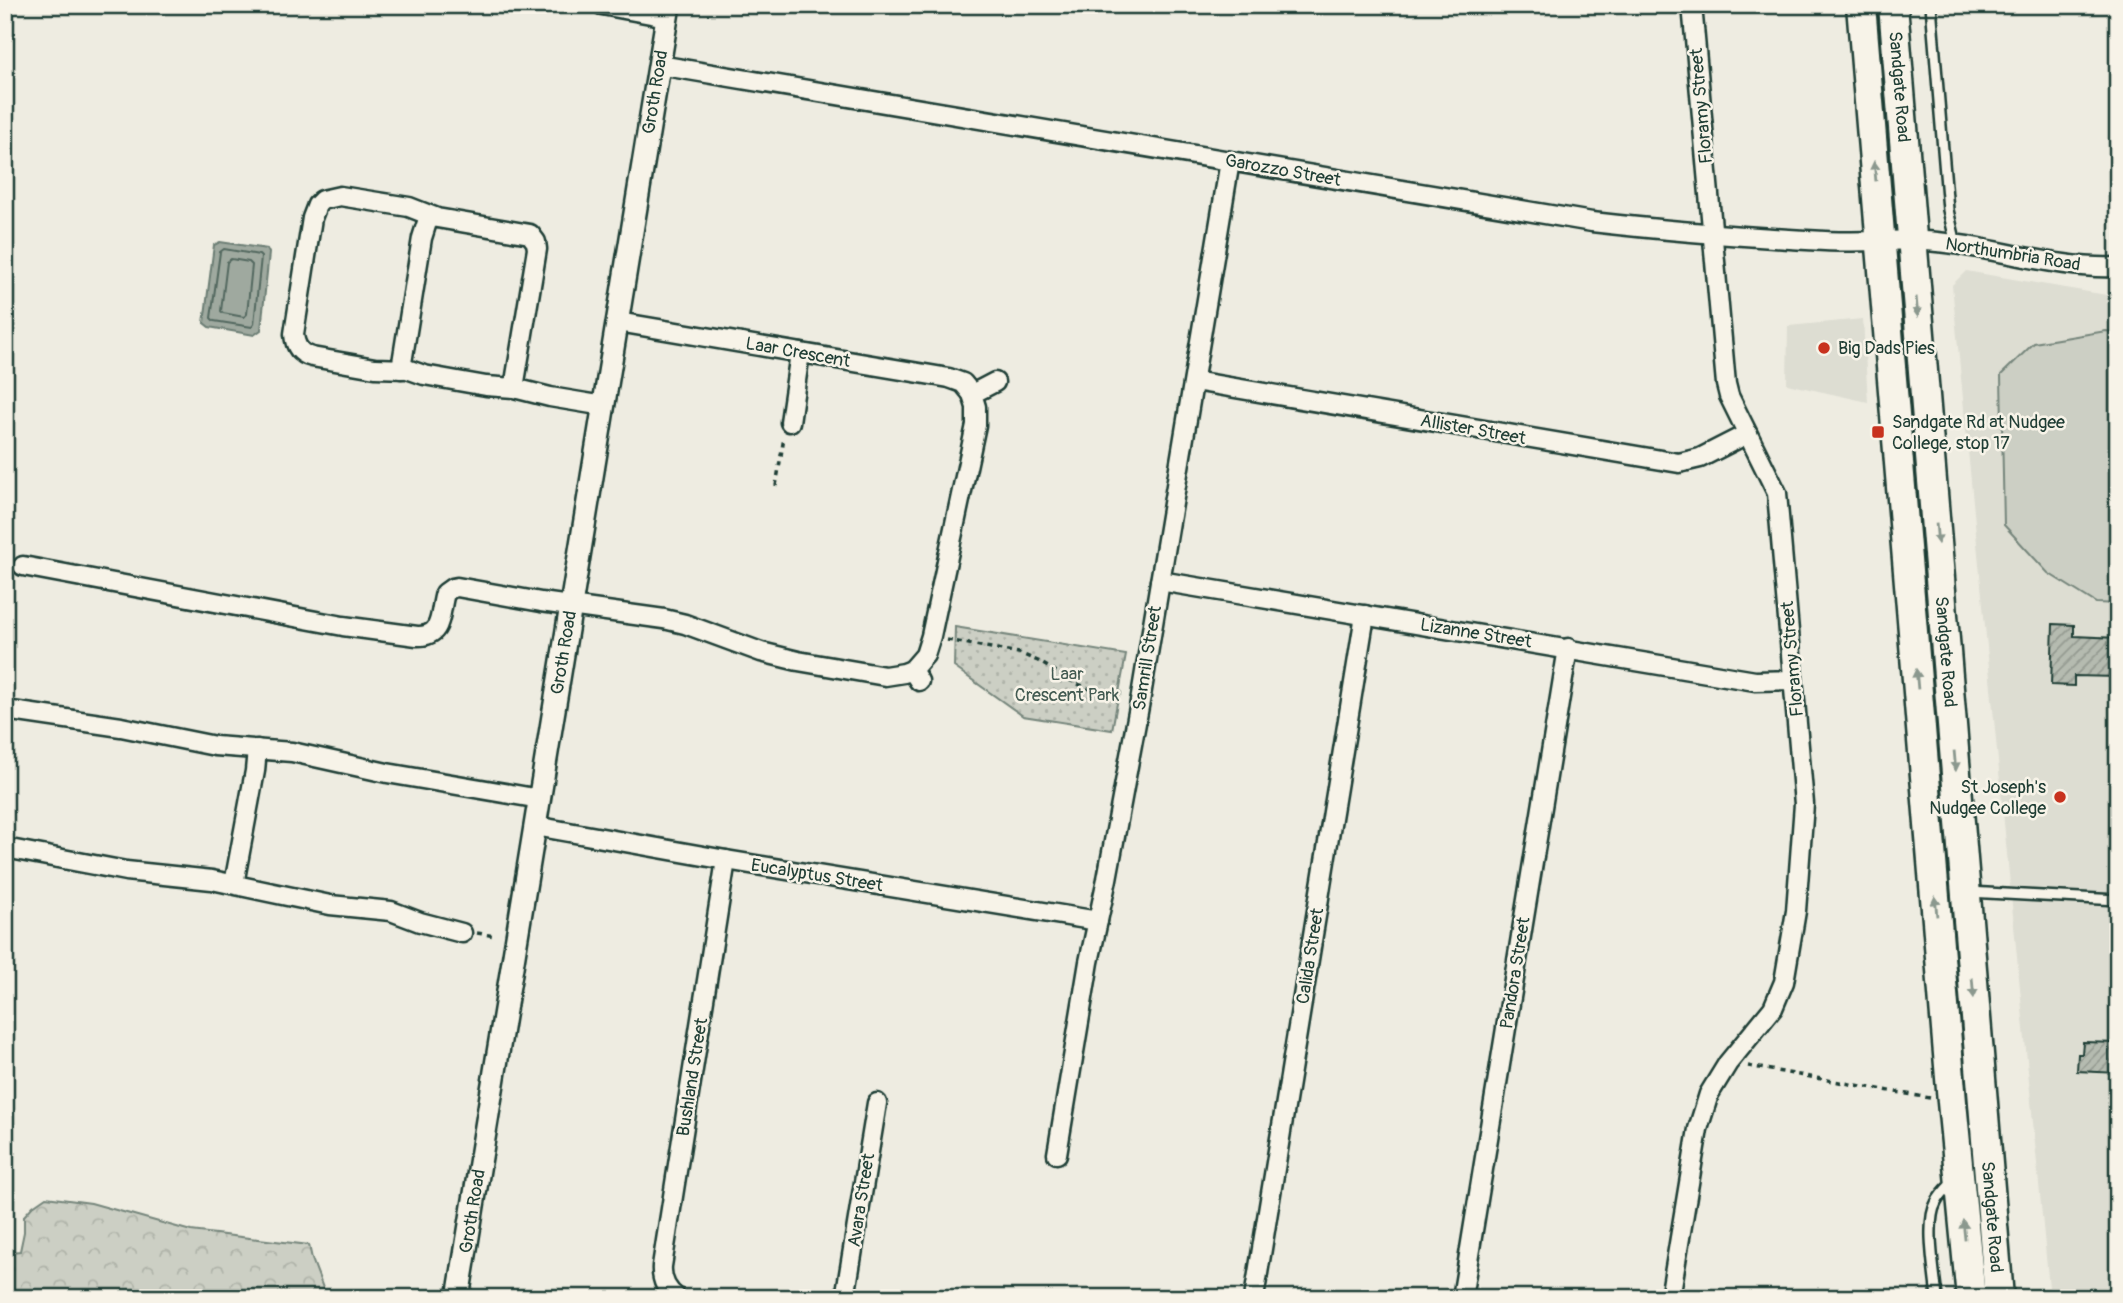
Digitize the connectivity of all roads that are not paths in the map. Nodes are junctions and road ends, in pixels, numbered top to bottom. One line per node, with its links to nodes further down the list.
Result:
1 (602, 5): 6 (street)
2 (1692, 5): 10 (street, Floramy Street)
3 (1861, 5): 11 (highway, Sandgate Road, one-way to 3)
4 (1893, 5): 12 (highway, Sandgate Road)
5 (1931, 5): 13 (lane)
6 (668, 11): 7 (street, Groth Road)
7 (659, 65): 8 (street, Garozzo Street); 15 (street, Groth Road)
8 (1230, 161): 10 (street, Garozzo Street); 18 (street, Samrill Street)
9 (429, 216): 17 (street); 17 (street); 20 (street)
10 (1712, 232): 11 (street, Garozzo Street); 24 (street, Floramy Street)
11 (1881, 240): 12 (street, Garozzo Street); 44 (highway, Sandgate Road, one-way to 11)
12 (1911, 240): 13 (street, Northumbria Road); 38 (highway, Sandgate Road, one-way to 38)
13 (1956, 244): 14 (street, Northumbria Road)
14 (2117, 266)
15 (618, 322): 16 (street, Laar Crescent); 22 (street, Groth Road)
16 (800, 353): 21 (street, Laar Crescent); 23 (street)
17 (401, 369): 20 (street)
18 (1194, 381): 24 (street, Allister Street); 26 (street, Samrill Street)
19 (995, 382): 21 (street)
20 (514, 388): 22 (street)
21 (972, 394): 27 (street)
22 (604, 406): 27 (street, Groth Road)
23 (790, 422)
24 (1747, 434): 30 (street, Floramy Street)
25 (23, 566): 27 (street)
26 (1160, 580): 28 (street, Lizanne Street); 40 (street, Samrill Street)
27 (572, 606): 33 (street, Groth Road)
28 (1365, 615): 29 (street, Lizanne Street); 48 (street, Calida Street)
29 (1568, 648): 30 (street, Lizanne Street); 49 (street, Pandora Street)
30 (1793, 680): 50 (street, Floramy Street)
31 (12, 711): 32 (street)
32 (257, 749): 33 (street); 37 (street)
33 (540, 799): 34 (street, Groth Road)
34 (536, 826): 36 (street, Eucalyptus Street); 46 (street, Groth Road)
35 (5, 848): 37 (street)
36 (726, 860): 40 (street, Eucalyptus Street); 45 (street, Bushland Street)
37 (234, 884): 41 (street)
38 (1965, 892): 39 (lane); 53 (highway, Sandgate Road, one-way to 53)
39 (2118, 900)
40 (1098, 921): 43 (street, Samrill Street)
41 (462, 933)
42 (877, 1102): 47 (street, Avara Street)
43 (1057, 1154)
44 (1959, 1177): 51 (lane, Sandgate Road); 52 (highway, Sandgate Road, one-way to 44)
45 (673, 1295)
46 (458, 1298)
47 (845, 1298)
48 (1254, 1298)
49 (1462, 1298)
50 (1670, 1298)
51 (1937, 1298)
52 (1971, 1298)
53 (1999, 1298)

